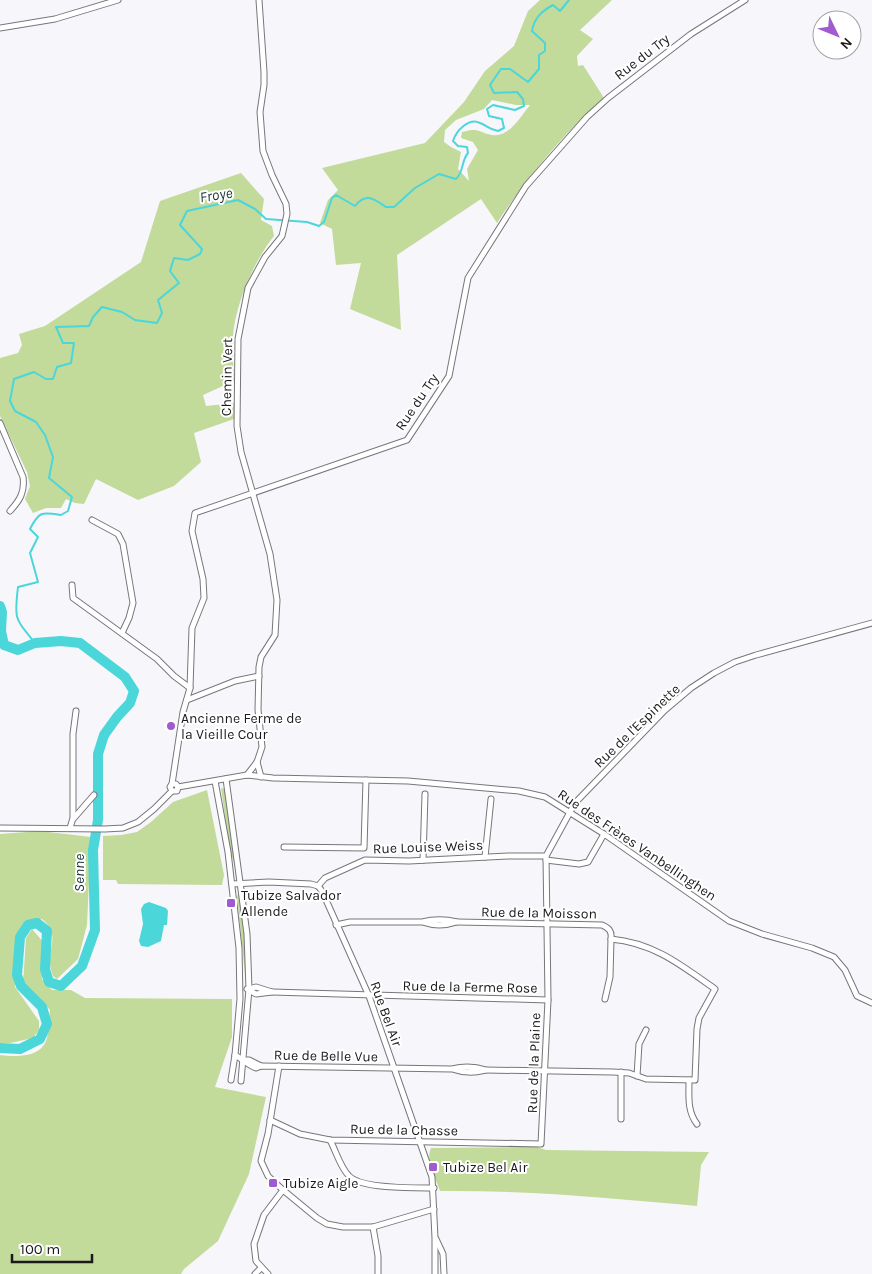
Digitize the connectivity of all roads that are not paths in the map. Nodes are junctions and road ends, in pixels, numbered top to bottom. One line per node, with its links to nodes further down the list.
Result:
1 (118, 0): 4 (street)
2 (259, 0): 6 (street, Chemin Vert)
3 (745, 0): 6 (street, Rue du Try)
4 (0, 28)
5 (0, 423): 7 (street)
6 (253, 494): 12 (street, Chemin Vert); 13 (street, Rue du Try)
7 (10, 511)
8 (92, 520): 11 (street)
9 (72, 585): 11 (street)
10 (872, 623): 26 (street, Rue de l'Espinette)
11 (122, 633): 13 (street)
12 (259, 676): 14 (street); 16 (street, Chemin Vert)
13 (190, 688): 14 (street, Rue du Try)
14 (187, 700): 22 (street, Rue du Try)
15 (76, 711): 27 (street)
16 (258, 762): 17 (street); 18 (street, Chemin Vert)
17 (247, 775): 18 (street, Rue des Frères Vanbellinghen); 19 (street, Rue des Frères Vanbellinghen)
18 (261, 777): 20 (street, Rue des Frères Vanbellinghen)
19 (226, 779): 21 (street, Rue des Frères Vanbellinghen); 35 (street)
20 (366, 780): 26 (street, Rue des Frères Vanbellinghen); 31 (street)
21 (215, 781): 22 (street, Rue des Frères Vanbellinghen); 36 (street)
22 (175, 785): 29 (street, Rue des Frères Vanbellinghen)
23 (425, 794): 34 (street)
24 (94, 795): 27 (street)
25 (491, 799): 32 (street)
26 (570, 812): 30 (street, Rue des Frères Vanbellinghen); 33 (street, Rue de l'Espinette)
27 (73, 818): 29 (street)
28 (0, 828): 29 (street, Rue des Frères Vanbellinghen)
29 (70, 828)
30 (604, 834): 33 (street, Rue Louise Weiss); 46 (street, Rue des Frères Vanbellinghen)
31 (284, 848)
32 (485, 856): 33 (street, Rue Louise Weiss); 34 (street, Rue Louise Weiss)
33 (546, 858): 38 (street, Rue de la Plaine)
34 (423, 860): 37 (street, Rue Louise Weiss)
35 (241, 883): 36 (street); 37 (street); 42 (street)
36 (232, 884): 41 (street)
37 (318, 886): 39 (street, Rue Bel Air)
38 (546, 924): 39 (street, Rue de la Moisson); 40 (street, Rue de la Moisson); 45 (street, Rue de la Plaine)
39 (336, 925): 43 (street, Rue Bel Air)
40 (611, 939): 44 (street); 56 (street)
41 (240, 987): 42 (street, Rue de la Ferme Rose); 48 (street)
42 (250, 989): 43 (street, Rue de la Ferme Rose); 49 (street)
43 (369, 996): 45 (street, Rue de la Ferme Rose); 51 (street, Rue Bel Air)
44 (605, 999)
45 (548, 1000): 52 (street, Rue de la Plaine)
46 (872, 1003)
47 (646, 1030): 54 (street)
48 (235, 1055): 49 (street, Rue de Belle Vue); 55 (street)
49 (244, 1060): 50 (street, Rue de Belle Vue); 57 (street)
50 (279, 1066): 51 (street, Rue de Belle Vue); 59 (street)
51 (394, 1068): 52 (street, Rue de Belle Vue); 62 (street, Rue Bel Air)
52 (543, 1071): 53 (street, Rue de Belle Vue); 63 (street, Rue de la Plaine)
53 (621, 1072): 54 (street, Rue de Belle Vue); 58 (street)
54 (637, 1076): 56 (street, Rue de Belle Vue)
55 (231, 1080)
56 (692, 1080): 60 (street)
57 (241, 1081)
58 (621, 1119)
59 (270, 1120): 61 (street, Rue de la Chasse); 65 (street)
60 (697, 1124)
61 (330, 1140): 62 (street, Rue de la Chasse); 64 (street)
62 (420, 1142): 63 (street, Rue de la Chasse); 64 (street, Rue Bel Air)
63 (541, 1144)
64 (434, 1188): 66 (street, Rue Bel Air)
65 (283, 1190): 67 (street); 69 (street)
66 (434, 1209): 67 (street); 68 (street, Rue Bel Air)
67 (374, 1227): 72 (street)
68 (436, 1238): 73 (street, Rue Bel Air); 74 (street, Rue Bel Air)
69 (261, 1268): 70 (street); 71 (street)
70 (255, 1274)
71 (268, 1274)
72 (378, 1274)
73 (435, 1274)
74 (444, 1274)

